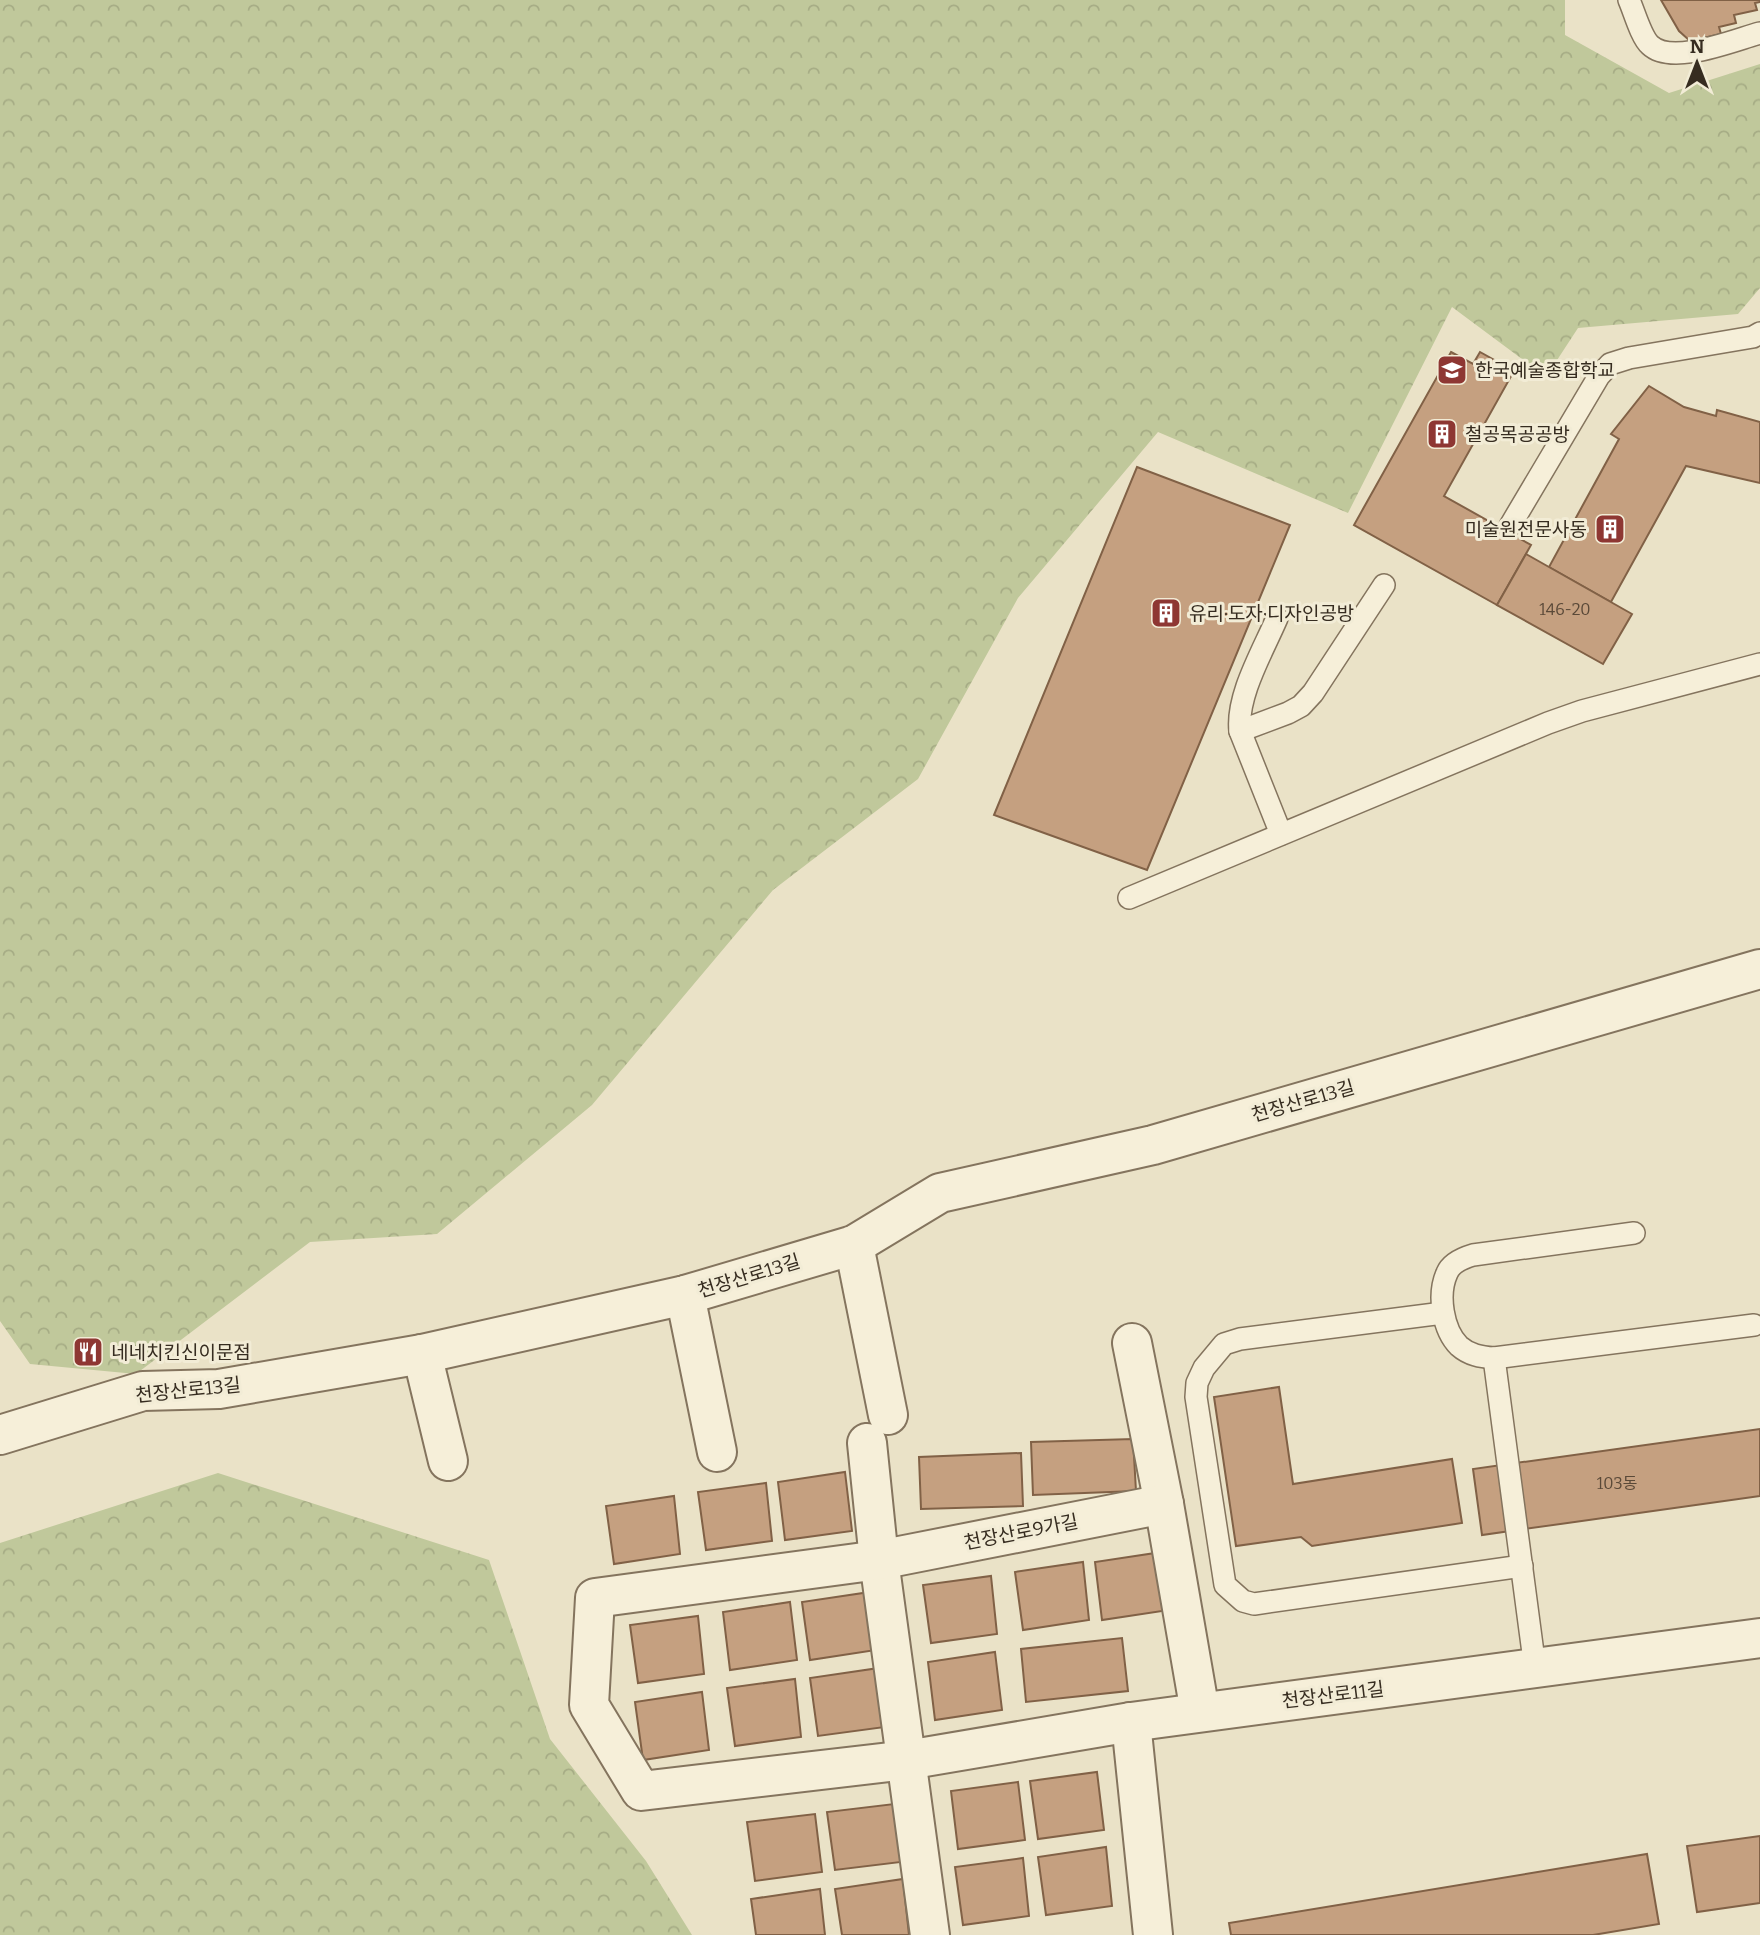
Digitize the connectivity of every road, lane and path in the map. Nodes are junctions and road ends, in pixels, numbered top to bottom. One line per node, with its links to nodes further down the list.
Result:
1 (1629, 0): 2 (lane)
2 (1760, 33)
3 (1758, 340): 4 (lane)
4 (1510, 526)
5 (1384, 585): 8 (lane)
6 (1277, 618): 8 (lane)
7 (1760, 664): 9 (lane)
8 (1240, 731): 9 (lane)
9 (1281, 834): 10 (lane)
10 (1129, 898)
11 (1760, 969): 13 (street, 천장산로13길)
12 (1634, 1233): 15 (lane)
13 (854, 1245): 14 (street, 천장산로13길); 24 (street)
14 (685, 1296): 18 (street, 천장산로13길); 21 (street, 천장산로13길)
15 (1443, 1313): 19 (lane); 25 (lane)
16 (1754, 1325): 19 (lane)
17 (1132, 1343): 23 (street)
18 (422, 1354): 20 (street, 천장산로13길); 22 (street)
19 (1494, 1358): 25 (lane)
20 (0, 1435)
21 (717, 1452)
22 (448, 1461)
23 (1164, 1504): 24 (street, 천장산로9가길); 28 (street)
24 (879, 1560): 30 (street); 30 (street, 천장산로9가길)
25 (1522, 1566): 27 (lane)
26 (1760, 1639): 27 (street, 천장산로11길)
27 (1535, 1668): 28 (street, 천장산로11길)
28 (1200, 1712): 29 (street, 천장산로11길)
29 (1131, 1722): 30 (street, 천장산로11길); 32 (street)
30 (907, 1760): 31 (street)
31 (930, 1935)
32 (1150, 1935)

